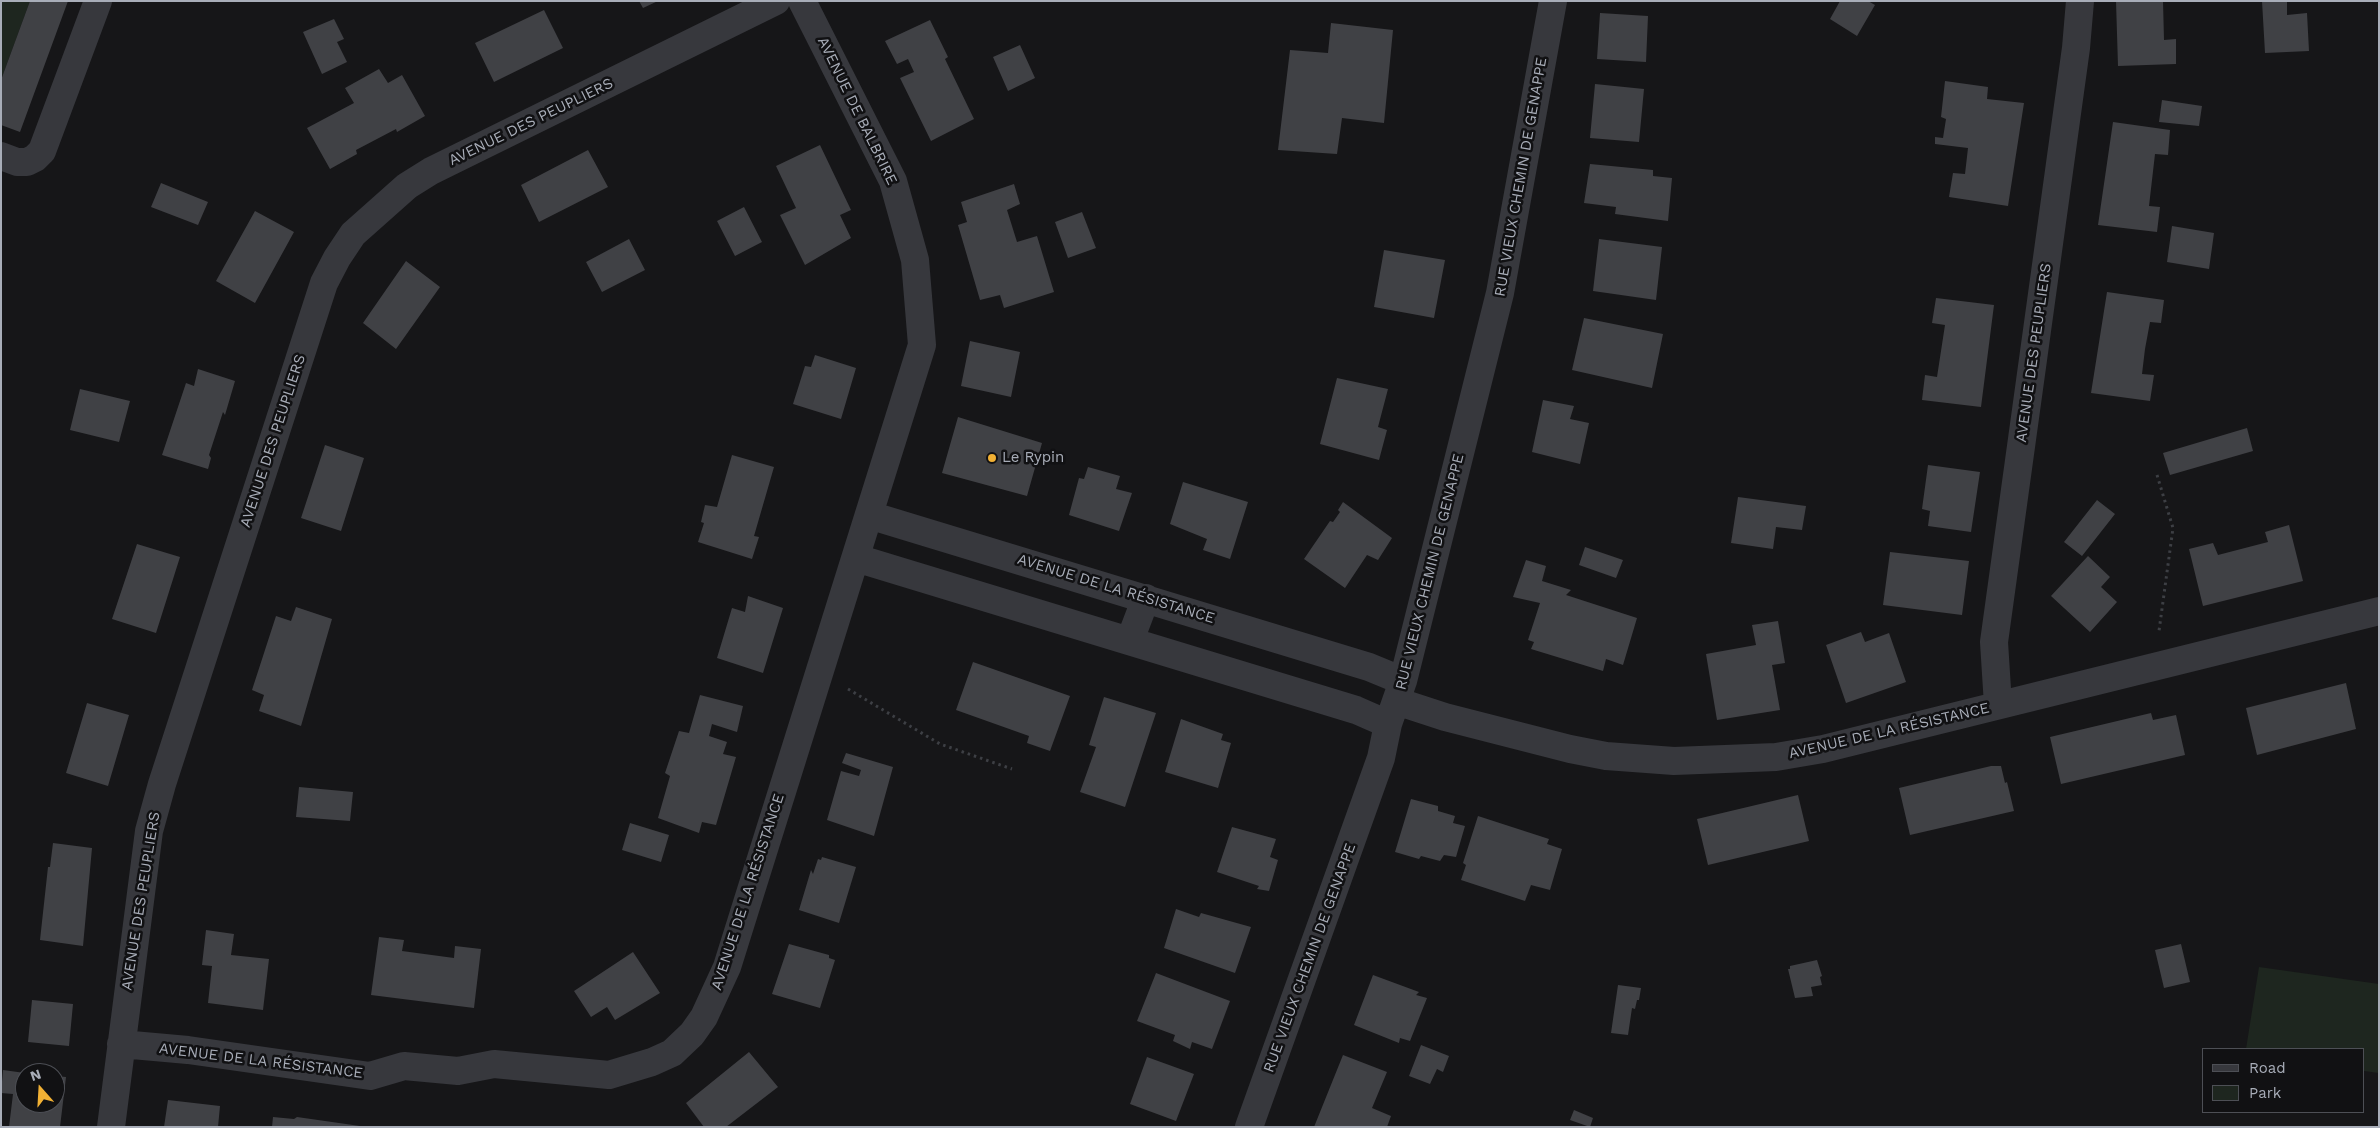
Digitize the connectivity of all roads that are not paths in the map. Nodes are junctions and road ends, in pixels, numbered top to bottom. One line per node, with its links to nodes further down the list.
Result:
1 (98, 1): 6 (street)
2 (776, 1): 14 (street, AVENUE DES PEUPLIERS)
3 (802, 1): 7 (street, AVENUE DE BALBRIRE)
4 (1553, 1): 12 (street, RUE VIEUX CHEMIN DE GENAPPE)
5 (2080, 1): 13 (street, AVENUE DES PEUPLIERS)
6 (1, 156)
7 (869, 515): 8 (street, AVENUE DE LA RÉSISTANCE); 9 (street, AVENUE DE LA RÉSISTANCE)
8 (856, 558): 11 (street, AVENUE DE LA RÉSISTANCE); 14 (street, AVENUE DE LA RÉSISTANCE)
9 (1146, 598): 11 (street); 12 (street, AVENUE DE LA RÉSISTANCE)
10 (2379, 611): 13 (street, AVENUE DE LA RÉSISTANCE)
11 (1130, 640): 12 (street, AVENUE DE LA RÉSISTANCE)
12 (1396, 702): 13 (street, AVENUE DE LA RÉSISTANCE); 16 (street, RUE VIEUX CHEMIN DE GENAPPE)
13 (1998, 705)
14 (121, 1044): 15 (street, AVENUE DES PEUPLIERS)
15 (111, 1127)
16 (1249, 1127)

